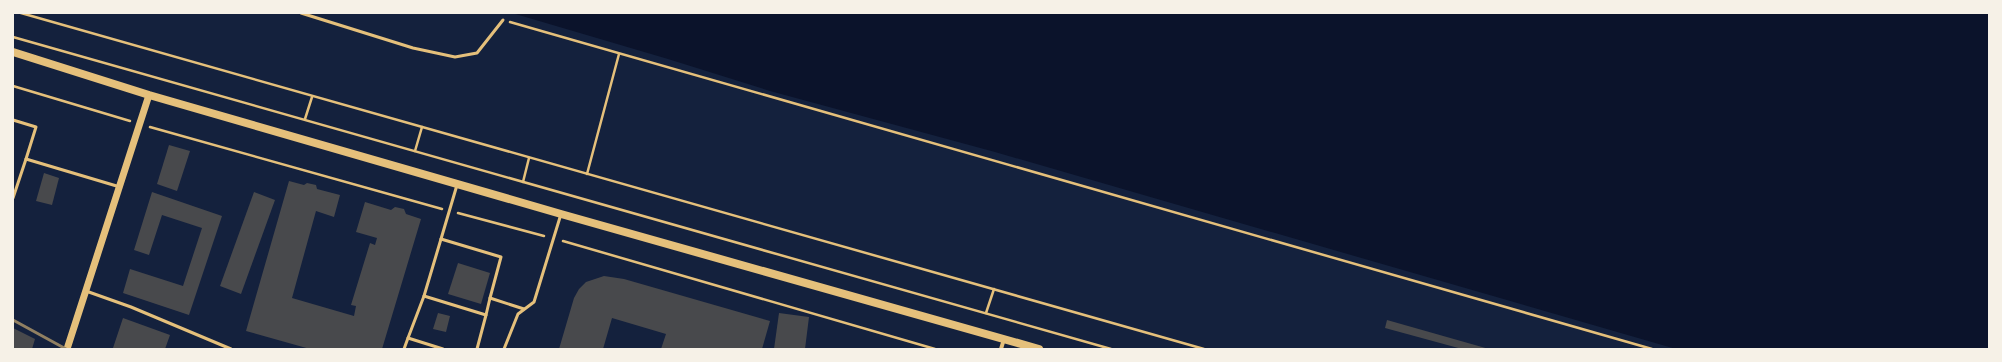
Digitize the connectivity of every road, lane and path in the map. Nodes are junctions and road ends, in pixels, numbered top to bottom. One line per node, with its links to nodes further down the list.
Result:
1 (21, 13): 9 (path)
2 (301, 13): 3 (lane)
3 (503, 20): 6 (path)
4 (13, 37): 10 (path)
5 (13, 52): 8 (main road)
6 (619, 54): 17 (path); 46 (path)
7 (13, 86): 12 (path)
8 (150, 95): 12 (street); 19 (main road)
9 (312, 97): 10 (path); 13 (path)
10 (306, 119): 14 (path)
11 (13, 120): 16 (lane)
12 (140, 124): 20 (street); 22 (path)
13 (422, 127): 14 (path); 15 (path)
14 (415, 151): 18 (path)
15 (530, 158): 17 (path); 18 (path)
16 (26, 159): 20 (lane); 21 (lane)
17 (587, 174): 26 (path)
18 (523, 182): 31 (path)
19 (457, 183): 22 (lane); 23 (main road)
20 (120, 187): 27 (street)
21 (13, 198)
22 (449, 210): 24 (path); 25 (lane)
23 (560, 214): 24 (lane); 34 (main road)
24 (554, 239): 30 (lane); 41 (path)
25 (441, 240): 28 (lane); 29 (lane)
26 (994, 289): 31 (path); 45 (path)
27 (86, 291): 35 (street); 36 (lane)
28 (424, 296): 32 (lane); 33 (lane)
29 (490, 298): 30 (lane); 32 (lane)
30 (524, 309): 40 (lane)
31 (986, 313): 44 (path)
32 (486, 315): 39 (lane)
33 (408, 338): 37 (lane); 38 (lane)
34 (1004, 339): 42 (street); 43 (main road)
35 (67, 349)
36 (231, 349)
37 (404, 349)
38 (443, 349)
39 (477, 349)
40 (504, 349)
41 (935, 349)
42 (1001, 349)
43 (1039, 349)
44 (1111, 349)
45 (1204, 349)
46 (1652, 349)

